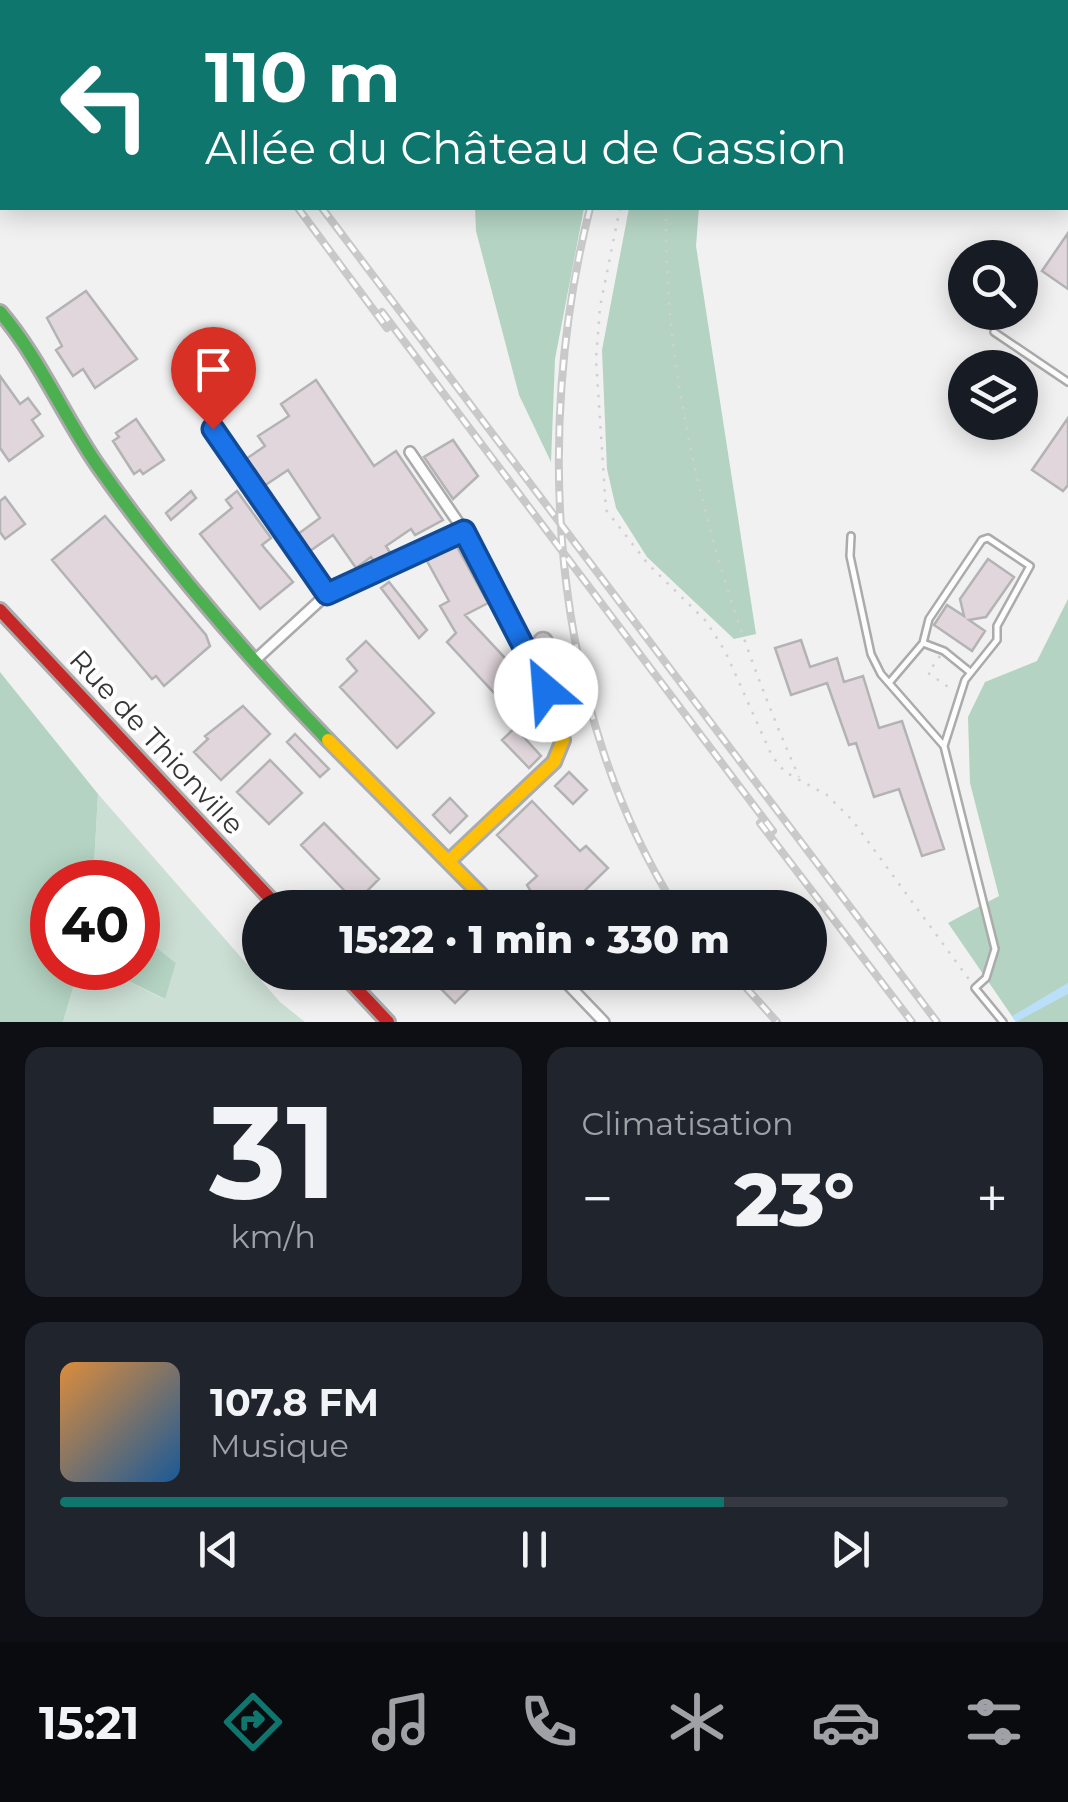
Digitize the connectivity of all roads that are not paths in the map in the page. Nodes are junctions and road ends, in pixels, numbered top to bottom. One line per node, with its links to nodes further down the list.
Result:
1 (0, 312): 11 (street)
2 (994, 332): 3 (lane)
3 (1068, 382)
4 (213, 429): 8 (street)
5 (410, 452): 6 (street)
6 (464, 531): 8 (street); 15 (street)
7 (852, 536): 13 (lane)
8 (327, 594): 11 (street)
9 (0, 610): 16 (street, Rue de Thionville)
10 (923, 643): 12 (lane); 12 (lane); 13 (lane)
11 (254, 661): 15 (street)
12 (970, 672): 14 (lane)
13 (889, 683): 14 (lane)
14 (944, 746): 22 (lane)
15 (449, 862): 17 (street)
16 (262, 890)
17 (476, 890)
18 (358, 990): 20 (street)
19 (573, 990): 21 (street)
20 (388, 1022)
21 (604, 1022)
22 (1003, 1022)

